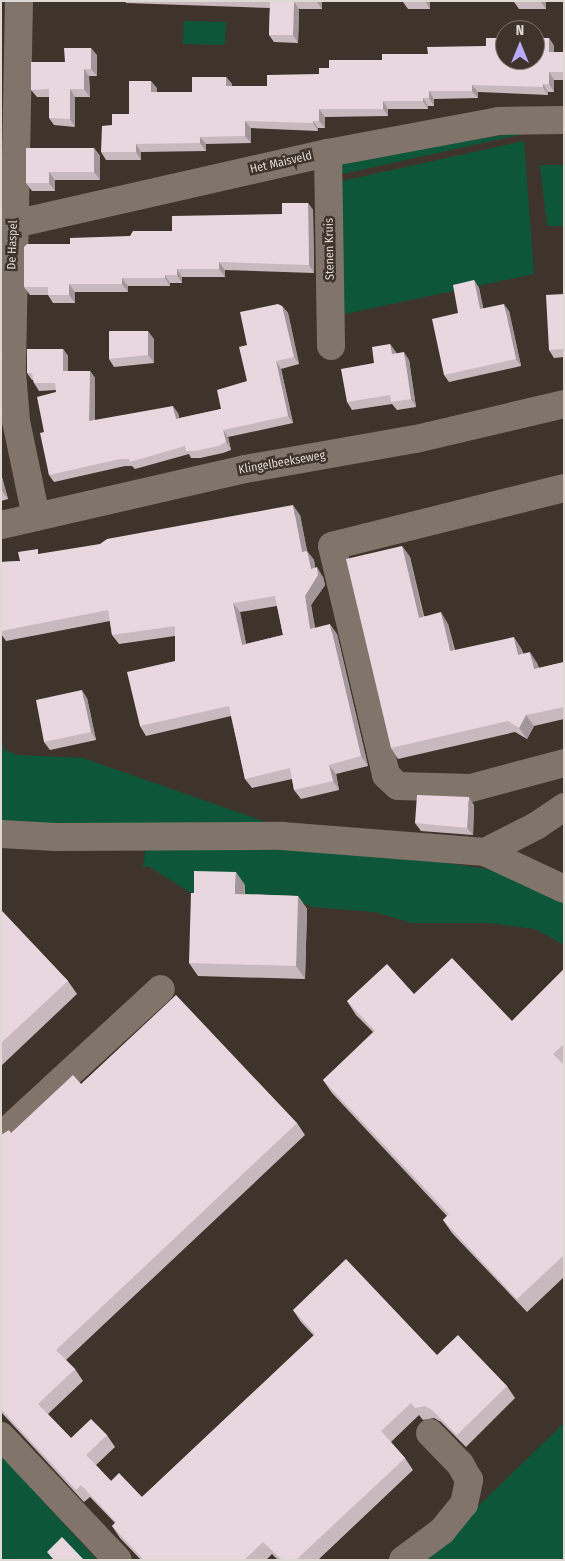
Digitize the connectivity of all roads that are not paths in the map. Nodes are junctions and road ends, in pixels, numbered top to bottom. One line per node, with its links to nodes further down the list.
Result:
1 (19, 1): 4 (street, De Haspel)
2 (564, 120): 3 (street, Het Maisveld)
3 (328, 153): 4 (street, Het Maisveld); 5 (street, Stenen Kruis)
4 (7, 226): 8 (street, De Haspel)
5 (331, 346)
6 (564, 404): 8 (street, Klingelbeekseweg)
7 (564, 488): 10 (street)
8 (36, 517): 9 (street, Klingelbeekseweg)
9 (1, 526)
10 (564, 763)
11 (564, 807): 13 (street)
12 (1, 834): 13 (street)
13 (485, 852): 14 (street)
14 (564, 889)
15 (161, 989): 16 (street)
16 (1, 1136)
17 (430, 1433): 20 (street)
18 (1, 1436): 19 (street)
19 (118, 1560)
20 (403, 1560)

